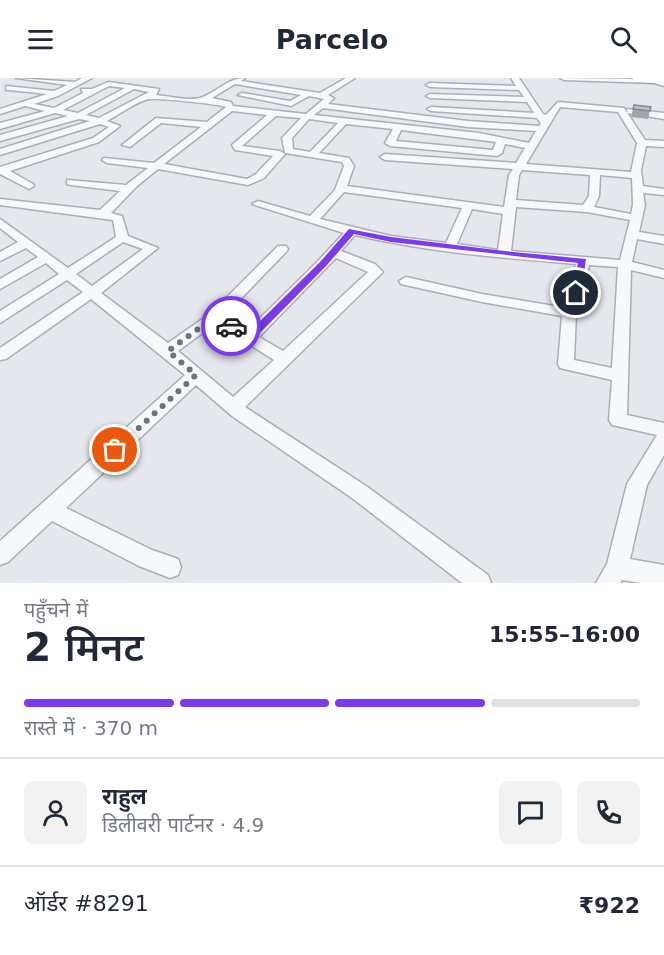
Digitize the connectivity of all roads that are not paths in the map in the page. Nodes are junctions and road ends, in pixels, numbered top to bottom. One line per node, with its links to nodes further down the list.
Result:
1 (20, 78): 13 (street)
2 (88, 78): 13 (street)
3 (117, 78): 14 (street)
4 (351, 78): 19 (street)
5 (515, 78): 20 (street)
6 (564, 78): 11 (street)
7 (637, 78): 9 (highway)
8 (272, 79): 15 (street)
9 (658, 79): 11 (highway)
10 (237, 80): 15 (street); 28 (street)
11 (664, 81)
12 (431, 82): 20 (street); 27 (street)
13 (77, 84): 21 (street)
14 (108, 84): 16 (street); 22 (street)
15 (261, 86): 24 (street); 26 (street)
16 (133, 87): 25 (street); 38 (street)
17 (324, 87): 19 (street)
18 (9, 88): 23 (street)
19 (334, 88): 30 (street)
20 (522, 88): 29 (street)
21 (66, 89): 22 (street); 23 (street)
22 (93, 91): 34 (street)
23 (57, 93): 31 (street)
24 (308, 94): 26 (street); 30 (street)
25 (148, 96): 28 (street); 43 (street)
26 (242, 96): 32 (street)
27 (430, 96): 29 (street); 33 (street)
28 (205, 99): 32 (street)
29 (530, 100): 45 (street)
30 (320, 101): 40 (street); 42 (street)
31 (25, 104): 34 (street); 36 (street)
32 (229, 106): 37 (street); 46 (street)
33 (431, 109): 42 (street); 45 (street)
34 (57, 110): 38 (street); 48 (street)
35 (621, 110): 39 (street); 41 (street); 45 (street)
36 (0, 112)
37 (274, 113): 40 (street); 61 (street)
38 (79, 116): 43 (street); 51 (street)
39 (664, 116)
40 (307, 117): 44 (street); 58 (street)
41 (627, 119): 47 (street); 53 (street)
42 (429, 120): 45 (street); 50 (street)
43 (100, 121): 57 (street); 63 (street)
44 (344, 121): 49 (street); 58 (street)
45 (544, 122): 56 (street)
46 (209, 125): 55 (street); 61 (street)
47 (664, 125)
48 (0, 126)
49 (398, 128): 50 (street); 52 (street)
50 (423, 130): 52 (street)
51 (0, 137)
52 (501, 142): 56 (street)
53 (642, 143): 54 (street); 65 (street)
54 (664, 144)
55 (127, 145)
56 (532, 147): 62 (street)
57 (0, 152)
58 (313, 154): 68 (street)
59 (385, 158): 62 (street)
60 (107, 160): 61 (street)
61 (158, 166): 69 (street)
62 (519, 167): 64 (street); 75 (street)
63 (0, 170): 67 (street)
64 (594, 172): 65 (street); 76 (street)
65 (637, 176): 70 (street)
66 (71, 182): 69 (street)
67 (29, 186)
68 (341, 188): 74 (street); 79 (street)
69 (129, 189): 77 (street)
70 (638, 189): 71 (street); 78 (street)
71 (664, 192)
72 (0, 202): 77 (street)
73 (258, 204): 79 (street)
74 (468, 206): 75 (street); 86 (street)
75 (510, 207): 76 (street); 89 (street)
76 (587, 209): 78 (street)
77 (103, 214): 83 (street)
78 (636, 218): 82 (street)
79 (312, 220): 81 (street)
80 (2, 226): 85 (street)
81 (352, 231): 86 (street); 88 (street)
82 (632, 234): 84 (street); 93 (street)
83 (123, 238): 95 (street); 98 (street)
84 (664, 240)
85 (26, 243): 90 (street); 91 (street)
86 (450, 247): 89 (street)
87 (282, 249): 100 (street)
88 (333, 252): 102 (street); 105 (street)
89 (504, 254): 92 (street)
90 (0, 257)
91 (46, 258): 95 (street); 97 (street)
92 (583, 261): 93 (street); 99 (street)
93 (625, 264): 94 (street); 107 (street)
94 (664, 274)
95 (69, 275): 98 (street); 101 (street)
96 (406, 281): 99 (street)
97 (0, 285)
98 (91, 292): 103 (street); 104 (street)
99 (569, 313): 107 (street)
100 (216, 316): 102 (street); 103 (street)
101 (0, 318)
102 (249, 338): 105 (street)
103 (168, 351): 106 (street)
104 (0, 355)
105 (284, 359): 108 (street)
106 (196, 375): 108 (street); 111 (street)
107 (621, 376): 109 (street)
108 (234, 407): 116 (street)
109 (664, 430)
110 (664, 440): 114 (street)
111 (50, 510): 112 (street); 113 (street)
112 (0, 555)
113 (170, 567)
114 (612, 575): 115 (street)
115 (664, 576)
116 (480, 583)

